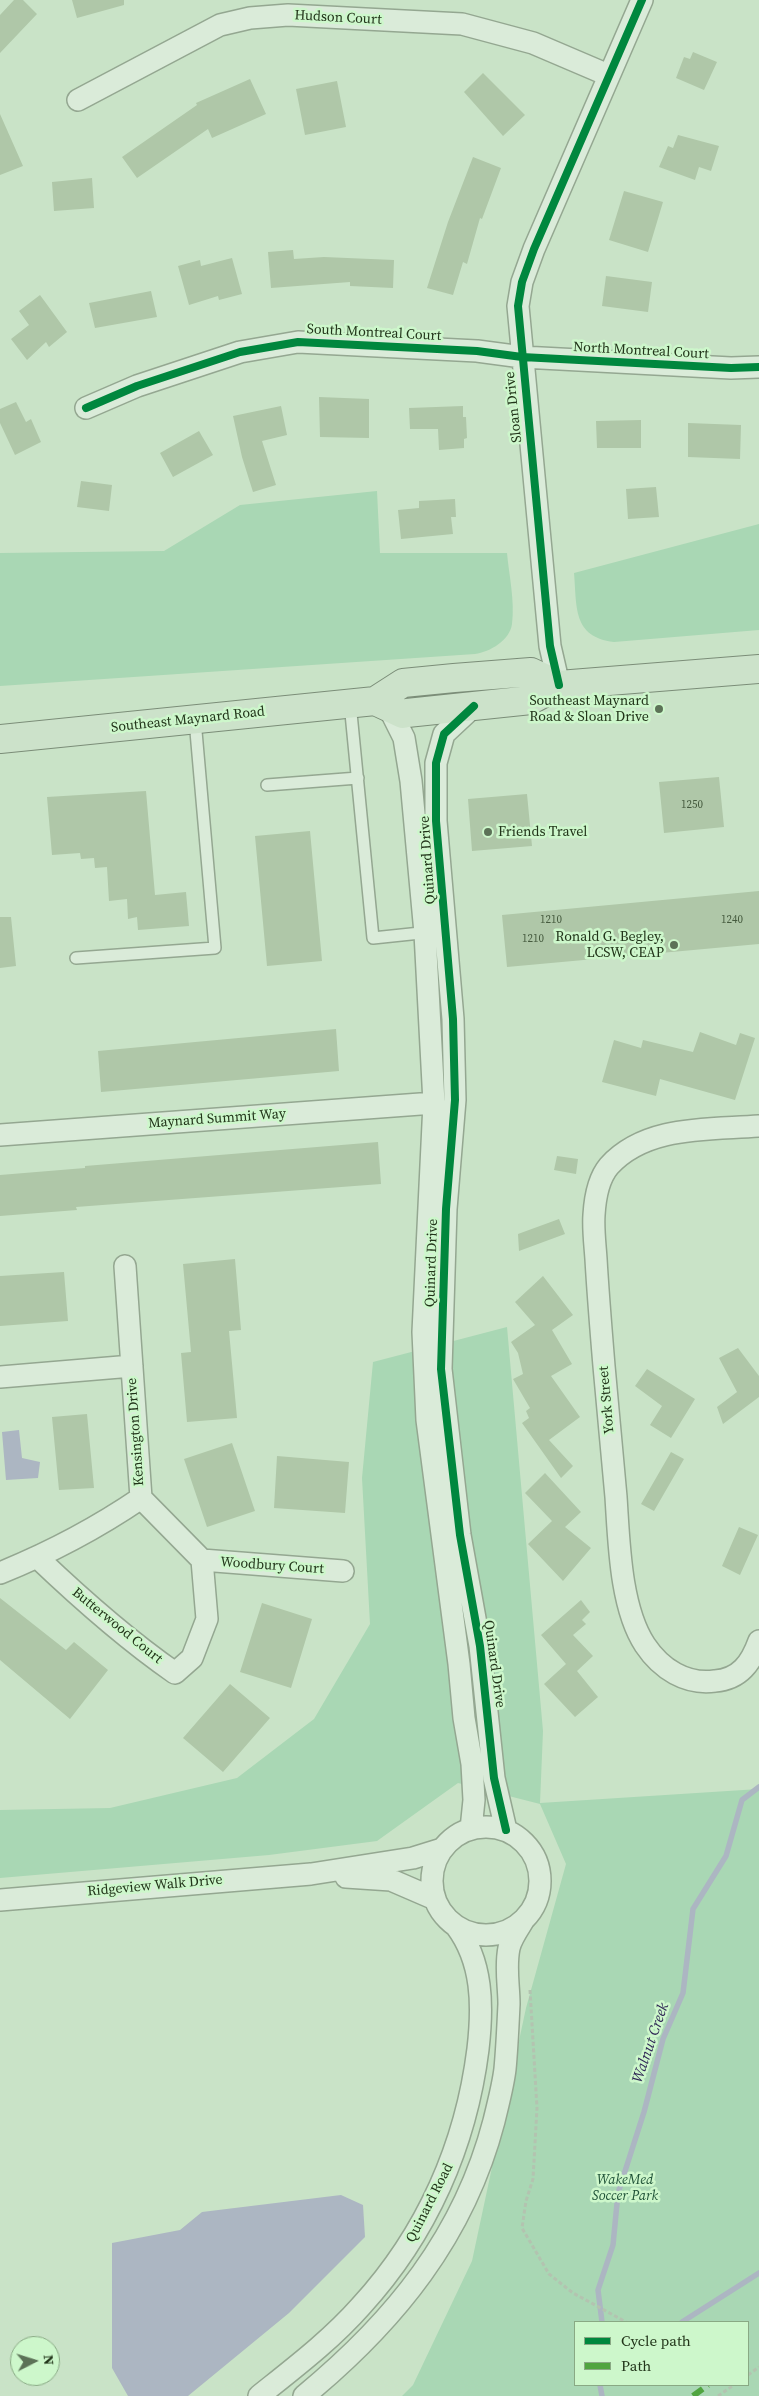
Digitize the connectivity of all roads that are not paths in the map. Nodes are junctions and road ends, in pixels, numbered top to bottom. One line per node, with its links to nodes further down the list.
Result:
1 (642, 0): 3 (street, Sloan Drive)
2 (356, 9): 3 (street, Hudson Court); 4 (street, Hudson Court)
3 (608, 75): 5 (street, Sloan Drive)
4 (78, 100)
5 (522, 357): 6 (street, North Montreal Court); 7 (street, South Montreal Court); 9 (street, Sloan Drive)
6 (759, 367)
7 (86, 408)
8 (759, 669): 9 (main road, Southeast Maynard Road)
9 (559, 685): 10 (main road, Southeast Maynard Road); 11 (main road, Southeast Maynard Road)
10 (372, 704): 11 (main road, Southeast Maynard Road); 12 (main road, Southeast Maynard Road); 14 (lane); 16 (street, Quinard Drive)
11 (474, 706): 16 (street, Quinard Drive)
12 (195, 720): 13 (main road, Southeast Maynard Road); 17 (lane)
13 (0, 739)
14 (358, 778): 15 (lane); 16 (lane)
15 (267, 785)
16 (435, 932): 18 (street, Quinard Drive); 31 (street, Quinard Drive)
17 (76, 958)
18 (434, 1103): 20 (street, Maynard Summit Way); 30 (street, Quinard Drive)
19 (759, 1126): 29 (street, York Street)
20 (0, 1135)
21 (125, 1266): 22 (street, Kensington Drive)
22 (132, 1366): 23 (street); 24 (street, Kensington Drive)
23 (0, 1377)
24 (140, 1498): 25 (street, Kensington Drive); 26 (street)
25 (38, 1558): 26 (street, Butterwood Court); 28 (street, Kensington Drive)
26 (202, 1560): 27 (street, Woodbury Court)
27 (342, 1571)
28 (0, 1573)
29 (759, 1641)
30 (471, 1829): 31 (street); 32 (street)
31 (506, 1830): 36 (street)
32 (442, 1849): 33 (street, Ridgeview Walk Drive); 34 (street)
33 (311, 1874): 34 (street, Ridgeview Walk Drive); 35 (street, Ridgeview Walk Drive)
34 (435, 1899): 37 (street)
35 (0, 1900)
36 (522, 1921): 37 (street); 39 (street, Quinard Road)
37 (456, 1926): 38 (street, Quinard Road)
38 (259, 2396)
39 (304, 2396)

